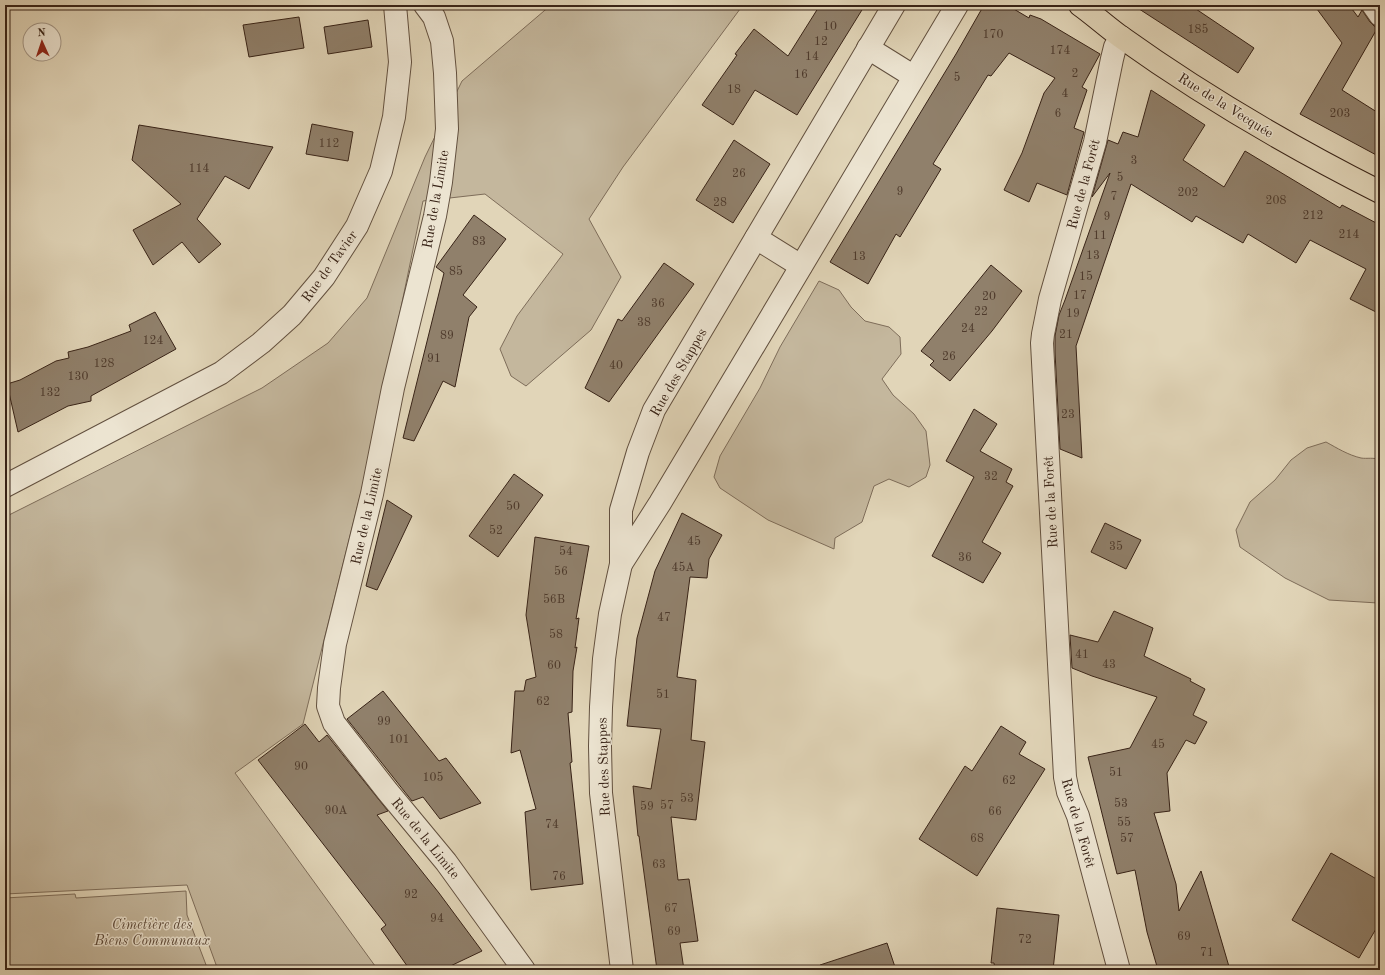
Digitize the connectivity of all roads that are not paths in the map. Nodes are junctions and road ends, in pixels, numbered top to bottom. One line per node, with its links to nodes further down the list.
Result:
1 (395, 5): 14 (street, Rue de Tavier)
2 (425, 5): 16 (street, Rue de la Limite)
3 (894, 5): 9 (street, Rue des Stappes)
4 (957, 5): 10 (street, Rue des Stappes)
5 (1080, 5): 8 (main road, Rue de la Vecquée)
6 (1373, 5): 7 (street)
7 (1380, 15)
8 (1121, 37): 11 (main road, Rue de la Vecquée); 18 (street, Rue de la Forêt)
9 (868, 48): 10 (street); 12 (street, Rue des Stappes)
10 (913, 76): 13 (street, Rue des Stappes)
11 (1380, 192)
12 (756, 238): 13 (street); 15 (street, Rue des Stappes)
13 (801, 266): 15 (street, Rue des Stappes)
14 (5, 486)
15 (621, 564): 17 (street, Rue des Stappes)
16 (524, 970)
17 (622, 970)
18 (1119, 970)

